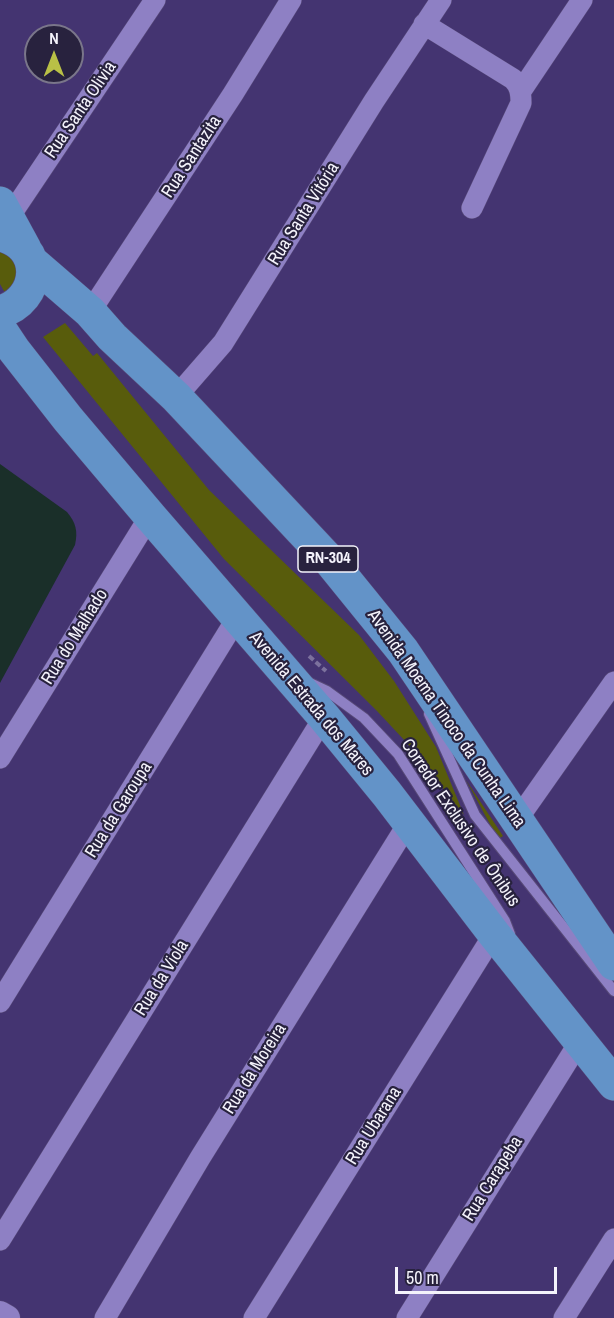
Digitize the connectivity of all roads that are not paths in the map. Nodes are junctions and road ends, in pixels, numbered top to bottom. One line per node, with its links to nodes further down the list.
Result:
1 (155, 0): 8 (street, Rua Santa Olivia)
2 (291, 0): 10 (street, Rua Santazita)
3 (441, 0): 5 (street, Rua Santa Vitória)
4 (582, 0): 6 (street)
5 (424, 24): 6 (street); 12 (street, Rua Santa Vitória)
6 (521, 92): 7 (street)
7 (472, 208)
8 (13, 233): 9 (main road); 10 (main road, Avenida Moema Tinoco da Cunha Lima / RN-304)
9 (0, 312)
10 (90, 312): 12 (main road, Avenida Moema Tinoco da Cunha Lima / RN-304)
11 (0, 329): 13 (main road, Avenida Estrada dos Mares)
12 (176, 397): 15 (main road, Avenida Moema Tinoco da Cunha Lima / RN-304)
13 (150, 516): 14 (main road, Avenida Estrada dos Mares); 19 (street, Rua do Malhado)
14 (237, 618): 16 (main road, Avenida Estrada dos Mares); 26 (street, Rua da Garoupa)
15 (403, 651): 20 (main road, Avenida Moema Tinoco da Cunha Lima / RN-304); 25 (lane, Corredor Exclusivo de Ônibus)
16 (283, 669): 18 (main road, Avenida Estrada dos Mares); 24 (lane, Corredor Exclusivo de Ônibus)
17 (614, 682): 20 (street)
18 (324, 717): 21 (main road, Avenida Estrada dos Mares); 30 (street, Rua da Viola)
19 (0, 758)
20 (517, 820): 23 (main road, Avenida Moema Tinoco da Cunha Lima / RN-304)
21 (409, 822): 22 (main road, Avenida Estrada dos Mares); 33 (street, Rua da Moreira)
22 (494, 934): 24 (main road, Avenida Estrada dos Mares); 34 (street, Rua Ubarana)
23 (614, 964)
24 (527, 975): 27 (main road, Avenida Estrada dos Mares)
25 (614, 991)
26 (0, 1002)
27 (580, 1041): 28 (main road, Avenida Estrada dos Mares); 35 (street, Rua Carapeba)
28 (614, 1084)
29 (614, 1239): 36 (street)
30 (0, 1240)
31 (0, 1314): 32 (street)
32 (7, 1318)
33 (105, 1318)
34 (254, 1318)
35 (407, 1318)
36 (564, 1318)

